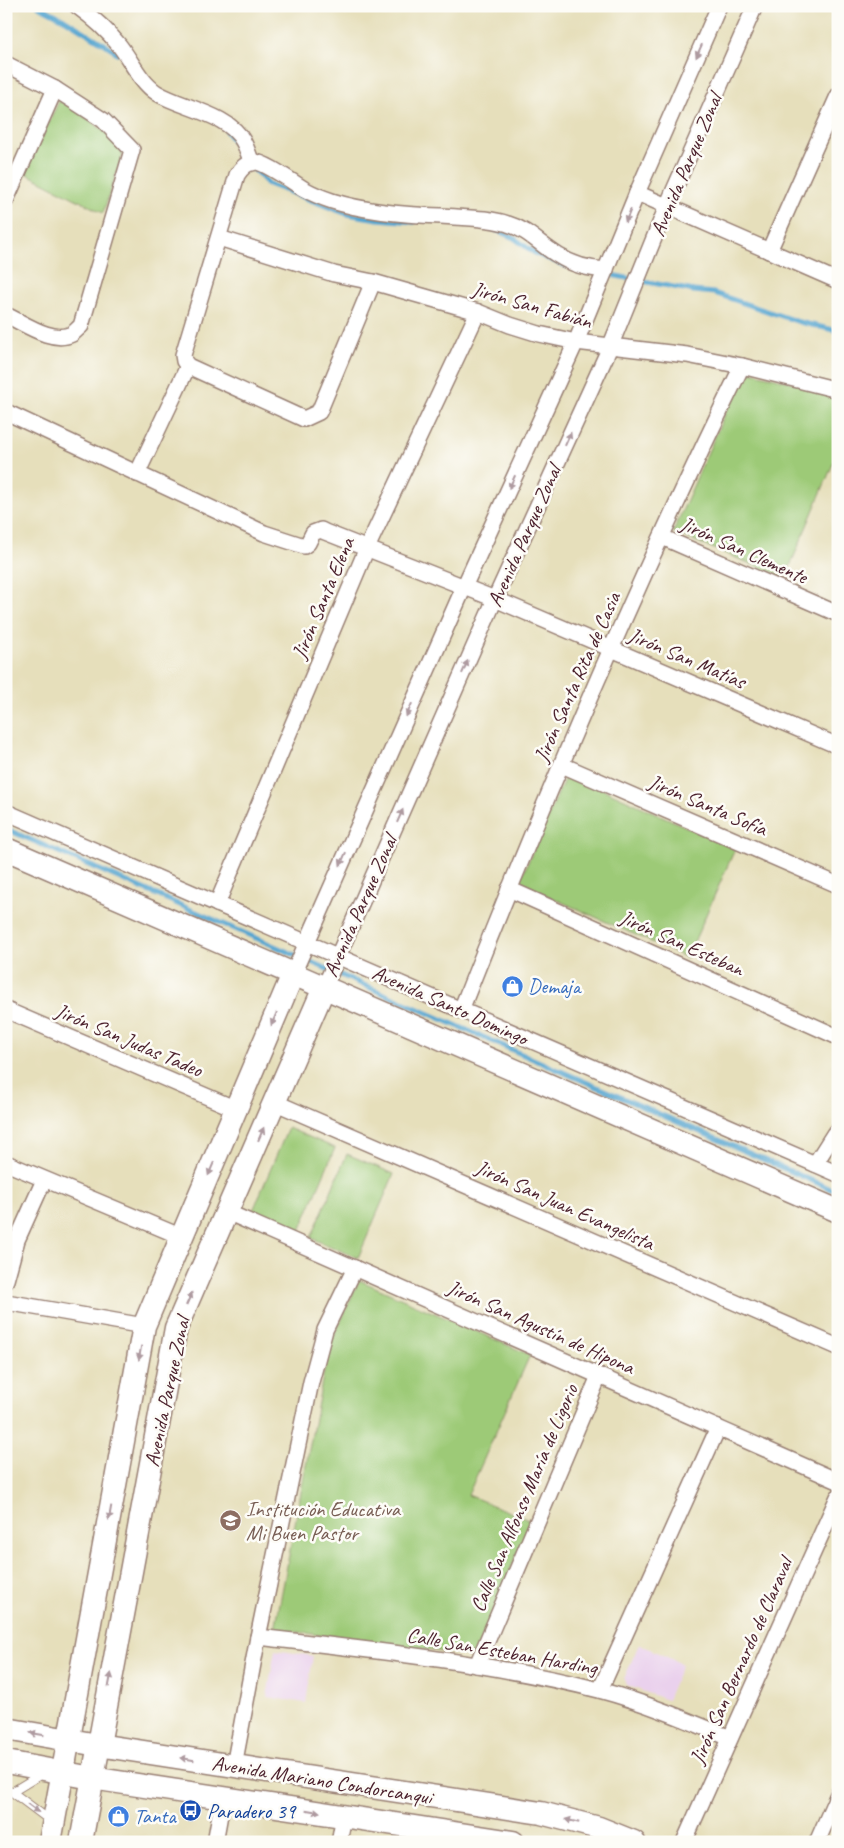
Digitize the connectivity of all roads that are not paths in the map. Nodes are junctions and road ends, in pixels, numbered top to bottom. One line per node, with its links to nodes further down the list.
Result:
1 (76, 6): 7 (street)
2 (719, 6): 8 (street, Avenida Parque Zonal, one-way to 8)
3 (755, 6): 10 (street, Avenida Parque Zonal)
4 (6, 64): 5 (street)
5 (54, 90): 9 (street); 17 (street)
6 (838, 96): 12 (street)
7 (252, 162): 11 (street); 13 (street)
8 (637, 193): 10 (street); 13 (street, Avenida Parque Zonal, one-way to 13)
9 (6, 200)
10 (667, 206): 12 (street); 19 (street, Avenida Parque Zonal)
11 (219, 238): 15 (street, Jirón San Fabián); 20 (street)
12 (769, 251): 14 (street)
13 (606, 270): 18 (street, Avenida Parque Zonal)
14 (838, 281)
15 (372, 282): 16 (street, Jirón San Fabián); 20 (street)
16 (478, 312): 18 (street, Jirón San Fabián); 26 (street, Jirón Santa Elena)
17 (6, 314)
18 (576, 342): 19 (street, Jirón San Fabián); 27 (street, Avenida Parque Zonal, one-way to 27)
19 (610, 347): 21 (street, Jirón San Fabián); 28 (street, Avenida Parque Zonal, one-way to 19)
20 (188, 366): 24 (street)
21 (742, 366): 22 (street, Jirón San Fabián); 25 (street, Jirón Santa Rita de Casia)
22 (838, 390)
23 (6, 412): 24 (street)
24 (137, 474): 26 (street, Jirón San Matías)
25 (662, 537): 29 (street, Jirón San Clemente); 30 (street, Jirón Santa Rita de Casia)
26 (367, 548): 27 (street, Jirón San Matías); 37 (street, Jirón Santa Elena)
27 (464, 587): 28 (street, Jirón San Matías); 38 (street, Avenida Parque Zonal, one-way to 38)
28 (495, 599): 30 (street, Jirón San Matías); 39 (street, Avenida Parque Zonal, one-way to 28)
29 (838, 614)
30 (612, 649): 31 (street, Jirón San Matías); 32 (street, Jirón Santa Rita de Casia)
31 (838, 746)
32 (562, 765): 35 (street, Jirón Santa Sofía); 36 (street, Jirón Santa Rita de Casia)
33 (6, 812): 37 (street, Avenida Santo Domingo)
34 (6, 850): 40 (main road, Avenida Santo Domingo)
35 (838, 884)
36 (509, 889): 43 (street, Jirón Santa Rita de Casia); 44 (street, Jirón San Esteban)
37 (217, 904): 38 (street, Avenida Santo Domingo)
38 (306, 943): 39 (street, Avenida Santo Domingo); 40 (street, Avenida Parque Zonal)
39 (338, 957): 41 (street, Avenida Parque Zonal); 43 (street, Avenida Santo Domingo)
40 (293, 974): 41 (main road, Avenida Santo Domingo); 46 (main road, Avenida Parque Zonal, one-way to 46)
41 (324, 988): 45 (main road, Avenida Parque Zonal); 53 (main road, Avenida Santo Domingo)
42 (6, 1010): 46 (street, Jirón San Judas Tadeo)
43 (461, 1010): 49 (street, Avenida Santo Domingo)
44 (838, 1037)
45 (274, 1102): 52 (main road, Avenida Parque Zonal, one-way to 45); 59 (street, Jirón San Juan Evangelista)
46 (236, 1109): 54 (main road, Avenida Parque Zonal, one-way to 54)
47 (838, 1131): 49 (street)
48 (6, 1163): 51 (street)
49 (815, 1164): 50 (street, Avenida Santo Domingo)
50 (838, 1174)
51 (44, 1180): 54 (street); 56 (street)
52 (227, 1212): 55 (street, Jirón San Agustín de Hipona); 68 (main road, Avenida Parque Zonal, one-way to 52)
53 (838, 1212)
54 (182, 1237): 58 (main road, Avenida Parque Zonal)
55 (355, 1268): 60 (street, Jirón San Agustín de Hipona); 64 (street)
56 (6, 1280)
57 (6, 1302): 58 (street)
58 (144, 1326): 67 (main road, Avenida Parque Zonal, one-way to 67)
59 (838, 1347)
60 (599, 1376): 61 (street, Jirón San Agustín de Hipona); 65 (street, Calle San Alfonso María de Ligorio)
61 (718, 1428): 62 (street, Jirón San Agustín de Hipona); 66 (street)
62 (838, 1481)
63 (838, 1497): 70 (street, Jirón San Bernardo de Claraval)
64 (258, 1636): 65 (street, Calle San Esteban Harding); 74 (street)
65 (477, 1665): 66 (street, Calle San Esteban Harding)
66 (600, 1690): 70 (street, Calle San Esteban Harding)
67 (76, 1699): 68 (main road); 71 (main road, Avenida Parque Zonal)
68 (106, 1705): 72 (main road, Avenida Parque Zonal)
69 (6, 1729): 71 (main road, Avenida Mariano Condorcanqui, one-way to 69)
70 (730, 1738): 87 (street, Jirón San Bernardo de Claraval)
71 (69, 1740): 72 (main road, Avenida Mariano Condorcanqui); 75 (main road, Avenida Parque Zonal)
72 (98, 1746): 74 (main road, Avenida Mariano Condorcanqui, one-way to 72); 76 (main road, Avenida Parque Zonal)
73 (6, 1762): 75 (main road, Avenida Mariano Condorcanqui)
74 (234, 1766): 81 (main road, Avenida Mariano Condorcanqui, one-way to 74)
75 (56, 1771): 76 (main road, Avenida Mariano Condorcanqui); 80 (main road, Avenida Parque Zonal); 80 (lane, one-way to 80)
76 (92, 1778): 78 (main road, Avenida Mariano Condorcanqui); 82 (main road, Avenida Parque Zonal)
77 (838, 1794): 88 (street)
78 (223, 1798): 79 (main road, Avenida Mariano Condorcanqui, one-way to 79); 83 (street)
79 (344, 1816): 84 (street); 85 (main road, Avenida Mariano Condorcanqui)
80 (52, 1832)
81 (597, 1835): 86 (main road, Avenida Mariano Condorcanqui)
82 (81, 1842)
83 (215, 1842)
84 (339, 1842)
85 (513, 1842)
86 (634, 1842)
87 (684, 1842)
88 (817, 1842)

